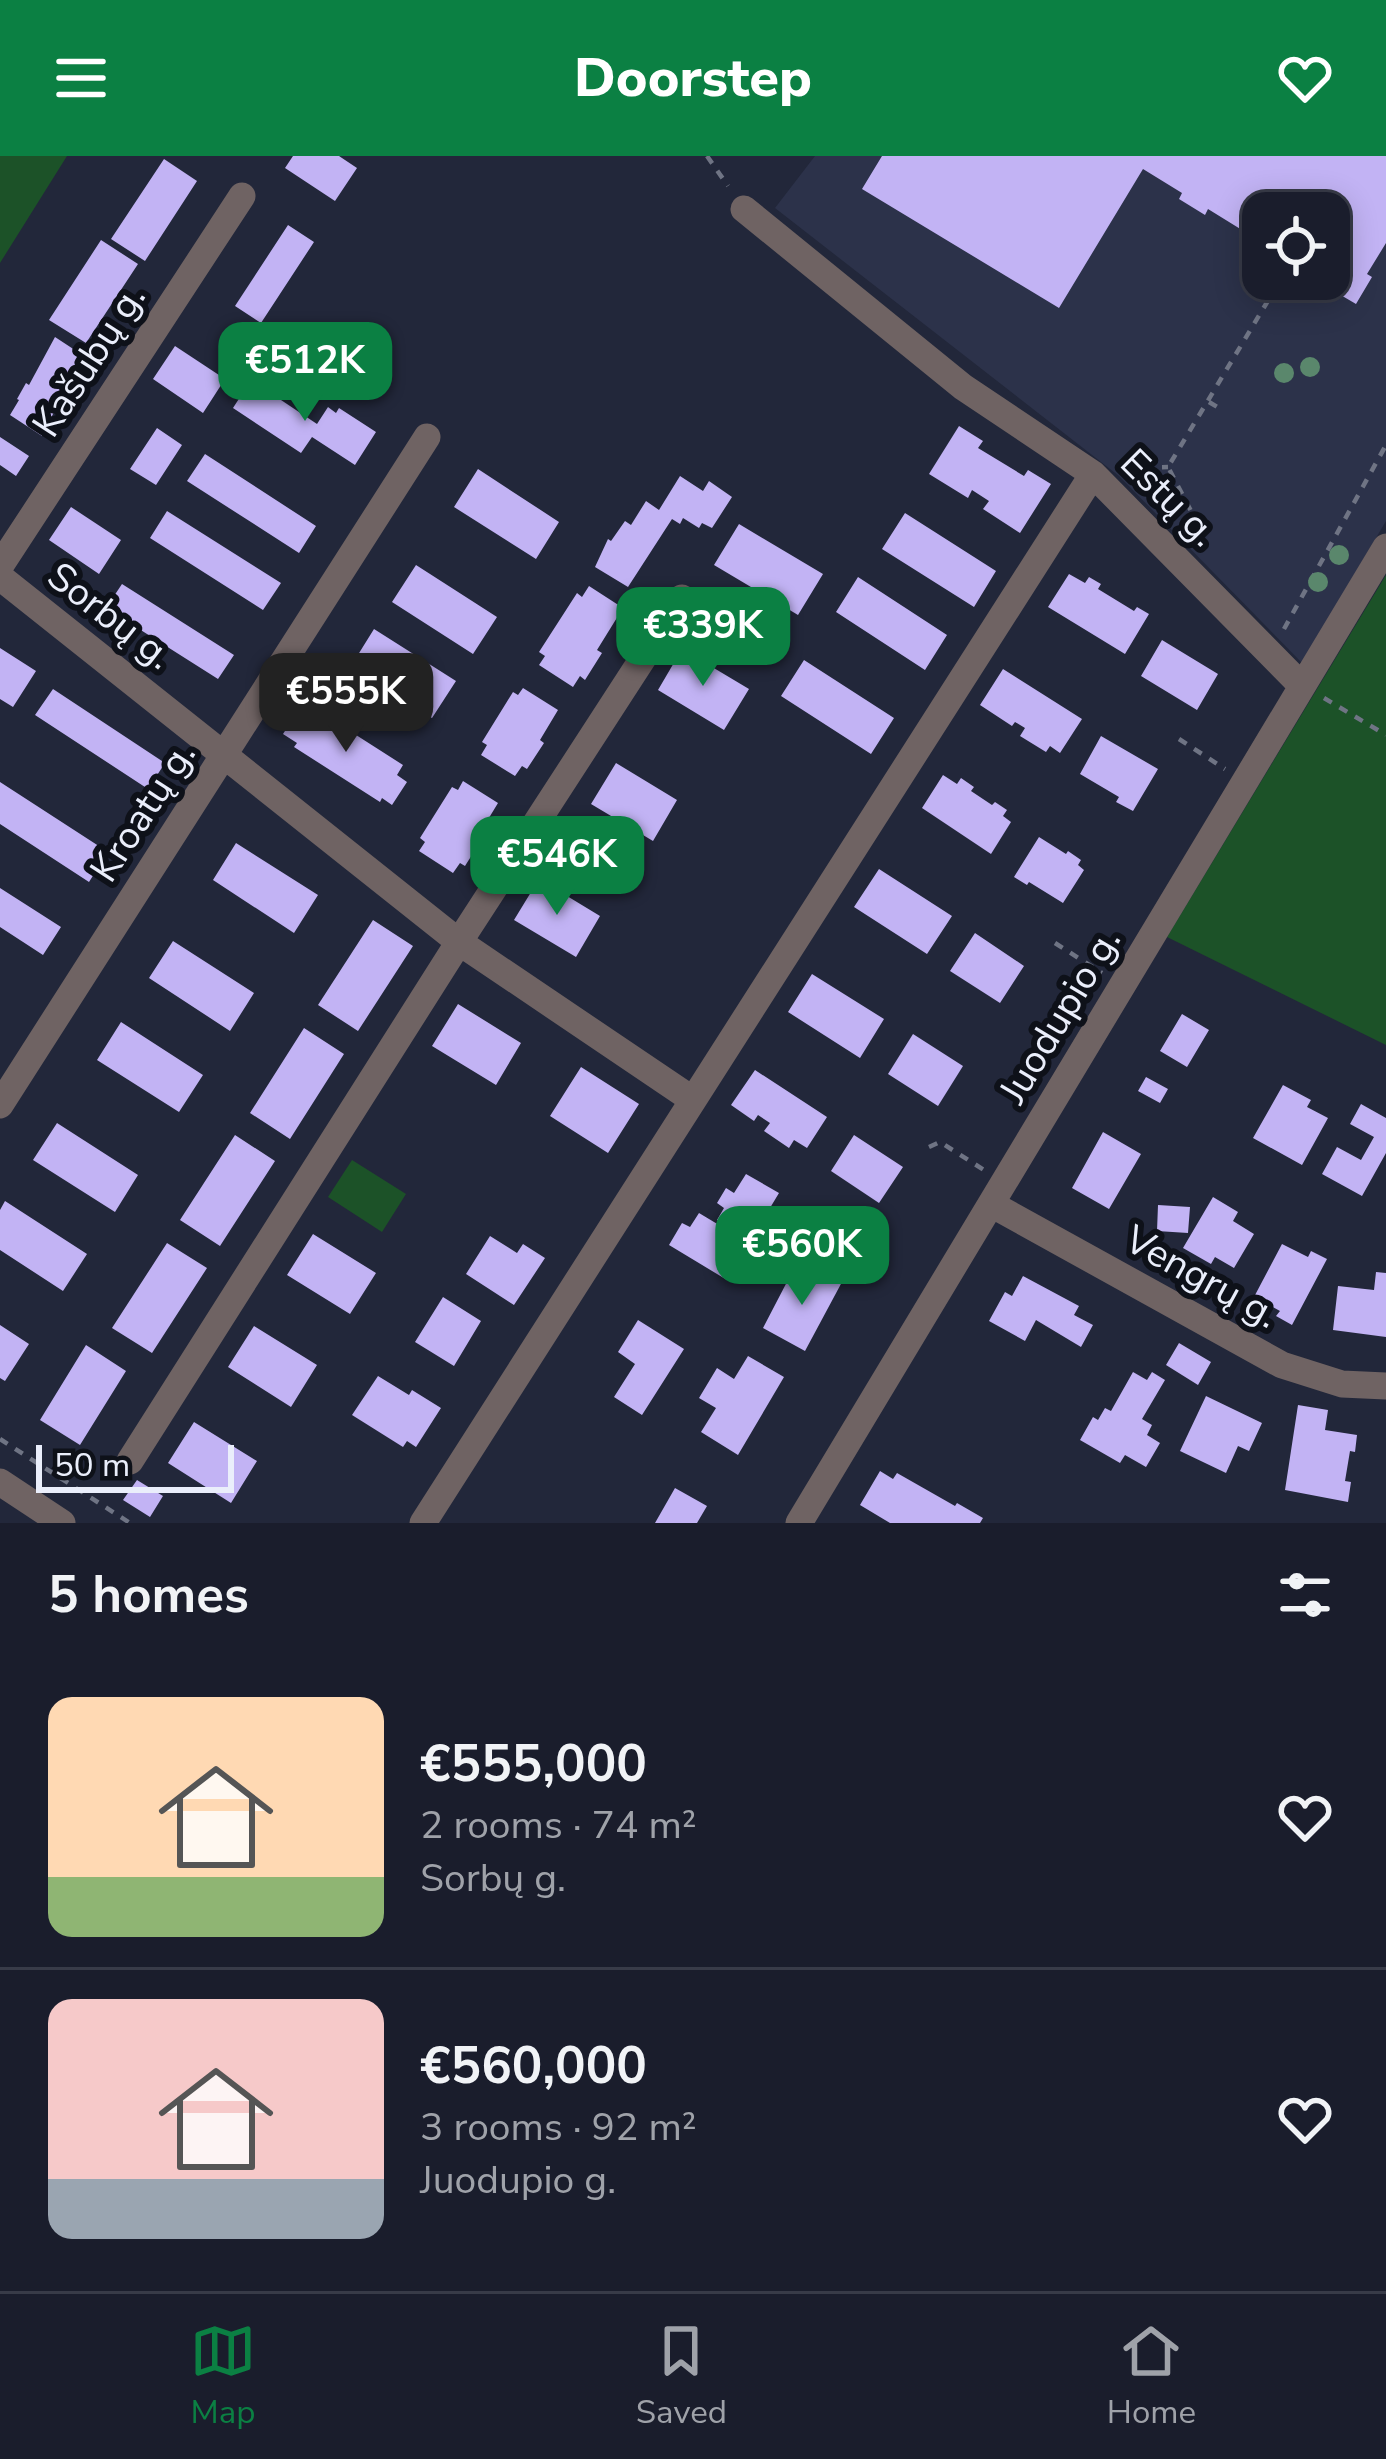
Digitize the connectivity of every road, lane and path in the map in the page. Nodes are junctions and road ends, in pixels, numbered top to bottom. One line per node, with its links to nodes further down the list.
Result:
1 (707, 156): 3 (path)
2 (242, 196): 12 (street, Kašubų g.)
3 (744, 209): 10 (street, Estų g.)
4 (1268, 300): 5 (path)
5 (1208, 401): 6 (path); 9 (path)
6 (1225, 411)
7 (428, 437): 20 (street, Kroatų g.)
8 (1386, 445): 16 (path)
9 (1168, 467): 10 (path); 13 (path)
10 (1098, 479): 13 (street, Estų g.); 25 (street)
11 (1386, 547): 17 (street, Juodupio g.)
12 (0, 566)
13 (1190, 572): 16 (street, Estų g.)
14 (0, 577): 20 (street, Sorbų g.)
15 (682, 598): 22 (street)
16 (1270, 654): 17 (street, Estų g.)
17 (1302, 686): 18 (path); 21 (street, Juodupio g.)
18 (1386, 735)
19 (1179, 740): 21 (path)
20 (225, 754): 22 (street, Sorbų g.); 26 (street, Kroatų g.)
21 (1245, 782): 24 (street, Juodupio g.)
22 (459, 942): 25 (street, Sorbų g.); 31 (street)
23 (1055, 943): 24 (path)
24 (1122, 986): 28 (street, Juodupio g.)
25 (693, 1100): 35 (street)
26 (0, 1106)
27 (929, 1147): 28 (path)
28 (997, 1194): 29 (street, Vengrų g.); 36 (street, Juodupio g.)
29 (1386, 1386)
30 (0, 1439): 34 (path)
31 (130, 1461)
32 (0, 1482): 33 (street)
33 (62, 1523)
34 (130, 1523)
35 (423, 1523)
36 (799, 1523)

